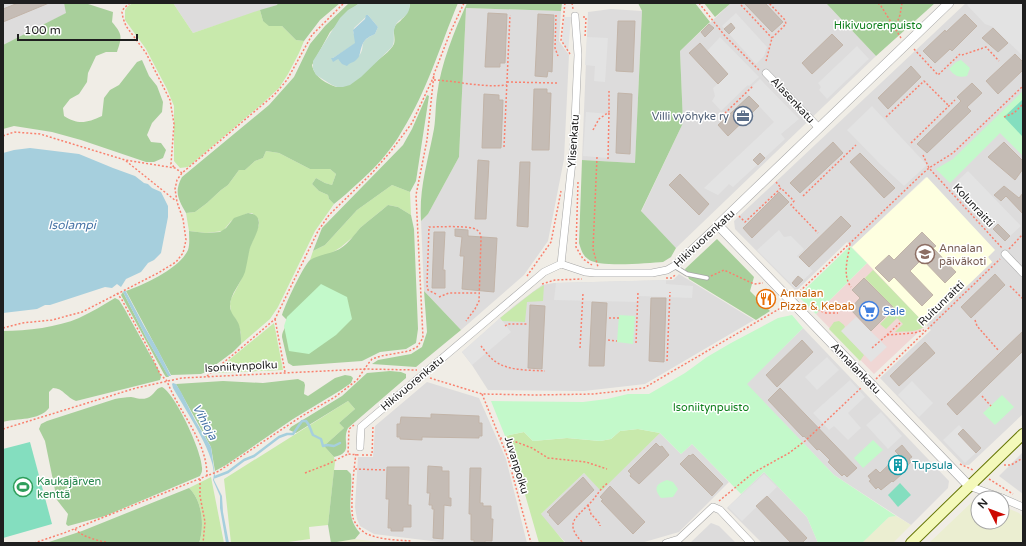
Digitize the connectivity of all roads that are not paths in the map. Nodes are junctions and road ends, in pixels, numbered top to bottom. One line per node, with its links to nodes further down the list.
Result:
1 (949, 3): 4 (street, Hikivuorenkatu)
2 (576, 16): 7 (street, Ylisenkatu)
3 (766, 72): 4 (street, Alasenkatu)
4 (819, 128): 5 (street, Hikivuorenkatu)
5 (718, 225): 8 (street, Hikivuorenkatu); 13 (street, Annalankatu)
6 (1005, 254): 9 (street)
7 (561, 264): 8 (street, Hikivuorenkatu); 12 (street, Hikivuorenkatu)
8 (677, 268): 10 (lane)
9 (1023, 273)
10 (707, 278)
11 (1023, 434): 13 (main road)
12 (360, 447)
13 (969, 486): 14 (street, Annalankatu); 19 (main road)
14 (980, 490)
15 (1010, 501): 16 (street, Annalankatu)
16 (1023, 507)
17 (666, 543): 18 (street)
18 (752, 543)
19 (911, 543)

